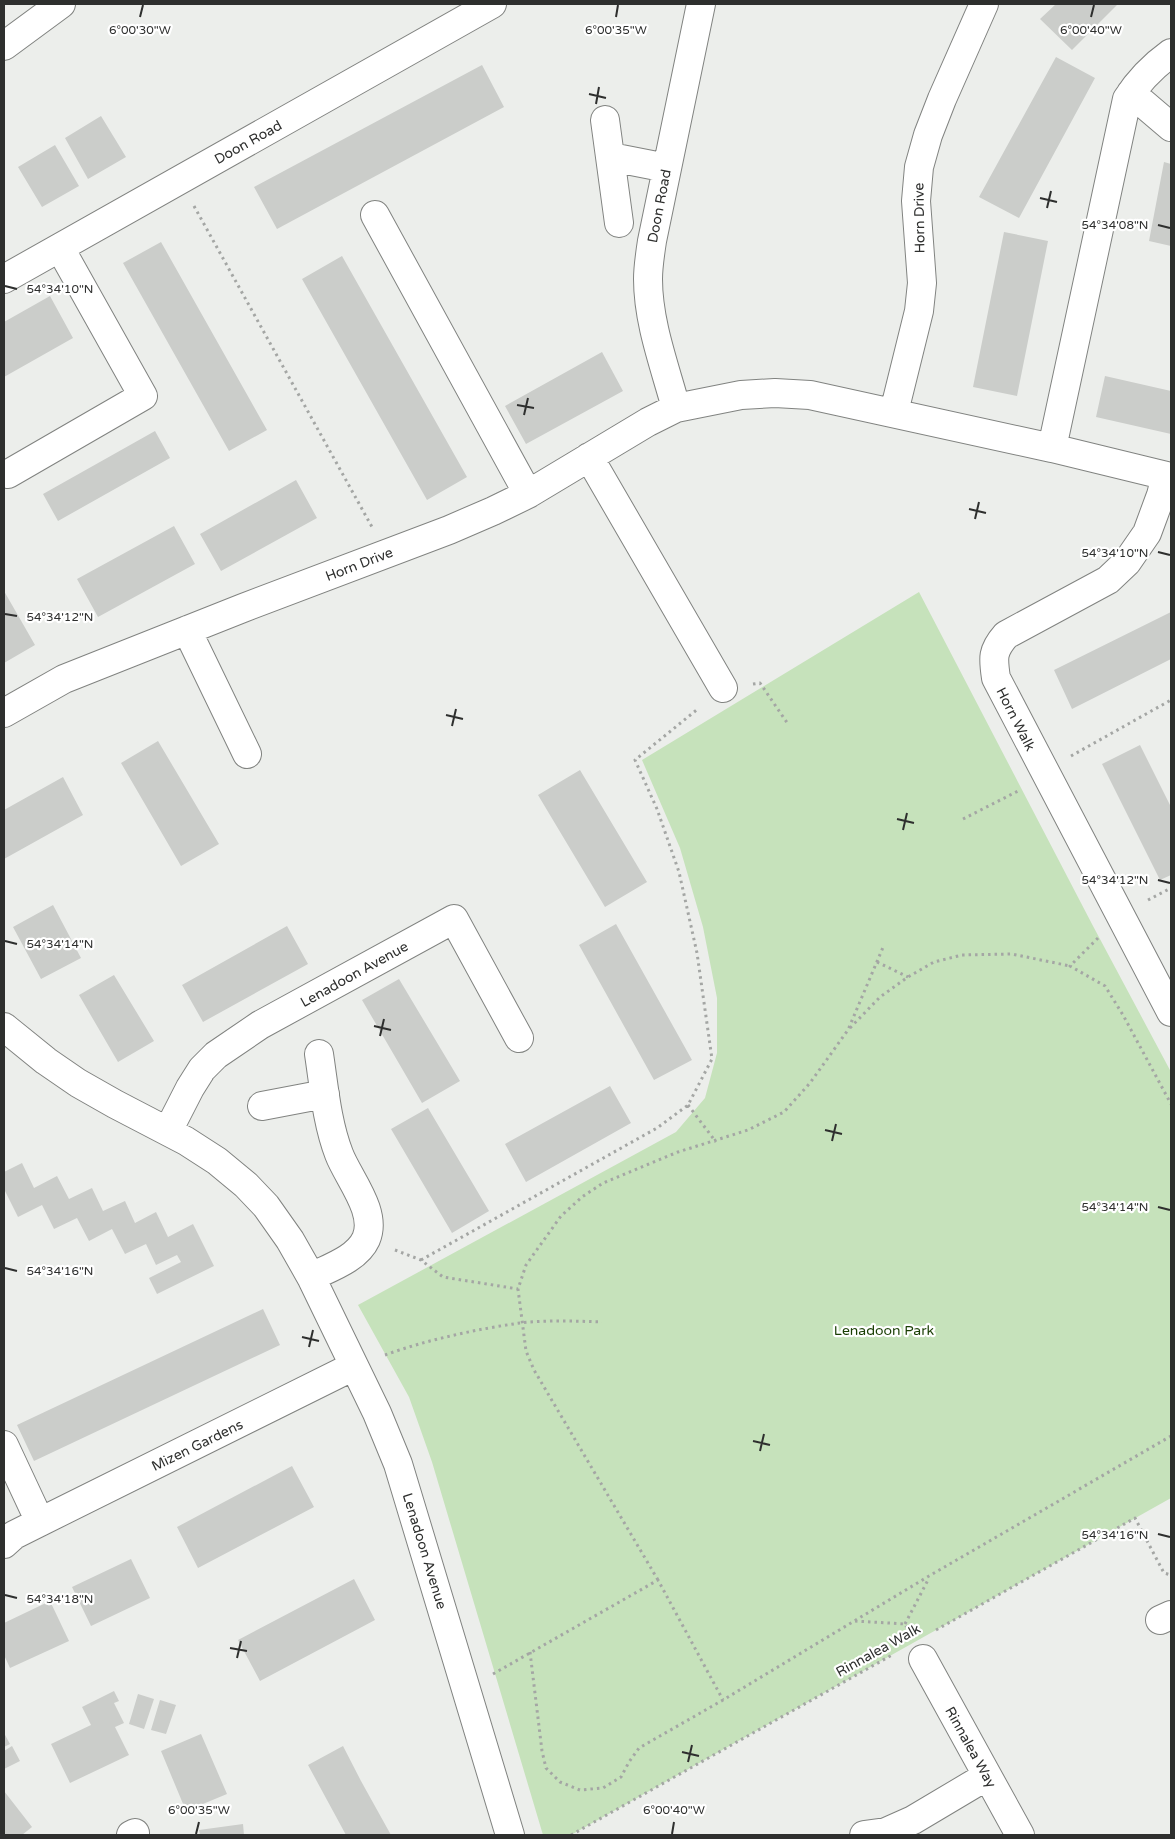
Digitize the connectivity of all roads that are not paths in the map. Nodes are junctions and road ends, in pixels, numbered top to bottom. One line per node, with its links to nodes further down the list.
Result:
1 (61, 4): 5 (street)
2 (492, 4): 14 (street, Doon Road)
3 (701, 4): 11 (street, Doon Road)
4 (984, 4): 17 (street, Horn Drive)
5 (4, 46)
6 (1171, 53): 7 (street)
7 (1131, 93): 9 (street); 18 (street)
8 (605, 120): 10 (street)
9 (1171, 127)
10 (611, 157): 11 (street); 13 (street)
11 (667, 168): 16 (street, Doon Road)
12 (375, 215): 22 (street)
13 (620, 223)
14 (60, 248): 15 (street, Doon Road); 20 (street)
15 (4, 279)
16 (676, 408): 17 (street, Horn Drive); 19 (street, Horn Drive)
17 (894, 412): 18 (street, Horn Drive)
18 (1052, 448): 21 (street, Horn Drive)
19 (589, 457): 22 (street, Horn Drive); 24 (street)
20 (8, 474)
21 (1168, 476): 27 (street, Horn Walk)
22 (528, 494): 23 (street, Horn Drive)
23 (188, 630): 25 (street, Horn Drive); 26 (street)
24 (723, 688)
25 (4, 714)
26 (246, 754)
27 (1171, 1012)
28 (4, 1027): 33 (street, Lenadoon Avenue)
29 (518, 1038): 33 (street, Lenadoon Avenue)
30 (319, 1054): 31 (street)
31 (325, 1094): 32 (street); 34 (street)
32 (262, 1106)
33 (168, 1131): 34 (street, Lenadoon Avenue)
34 (311, 1278): 35 (street, Lenadoon Avenue)
35 (354, 1366): 37 (street, Mizen Gardens); 41 (street, Lenadoon Avenue)
36 (4, 1444): 37 (street)
37 (40, 1522): 38 (street, Mizen Gardens)
38 (4, 1544)
39 (917, 1648): 40 (street, Rinnalea Way)
40 (987, 1776): 42 (street); 43 (street, Rinnalea Way)
41 (510, 1835)
42 (864, 1835)
43 (1020, 1835)

